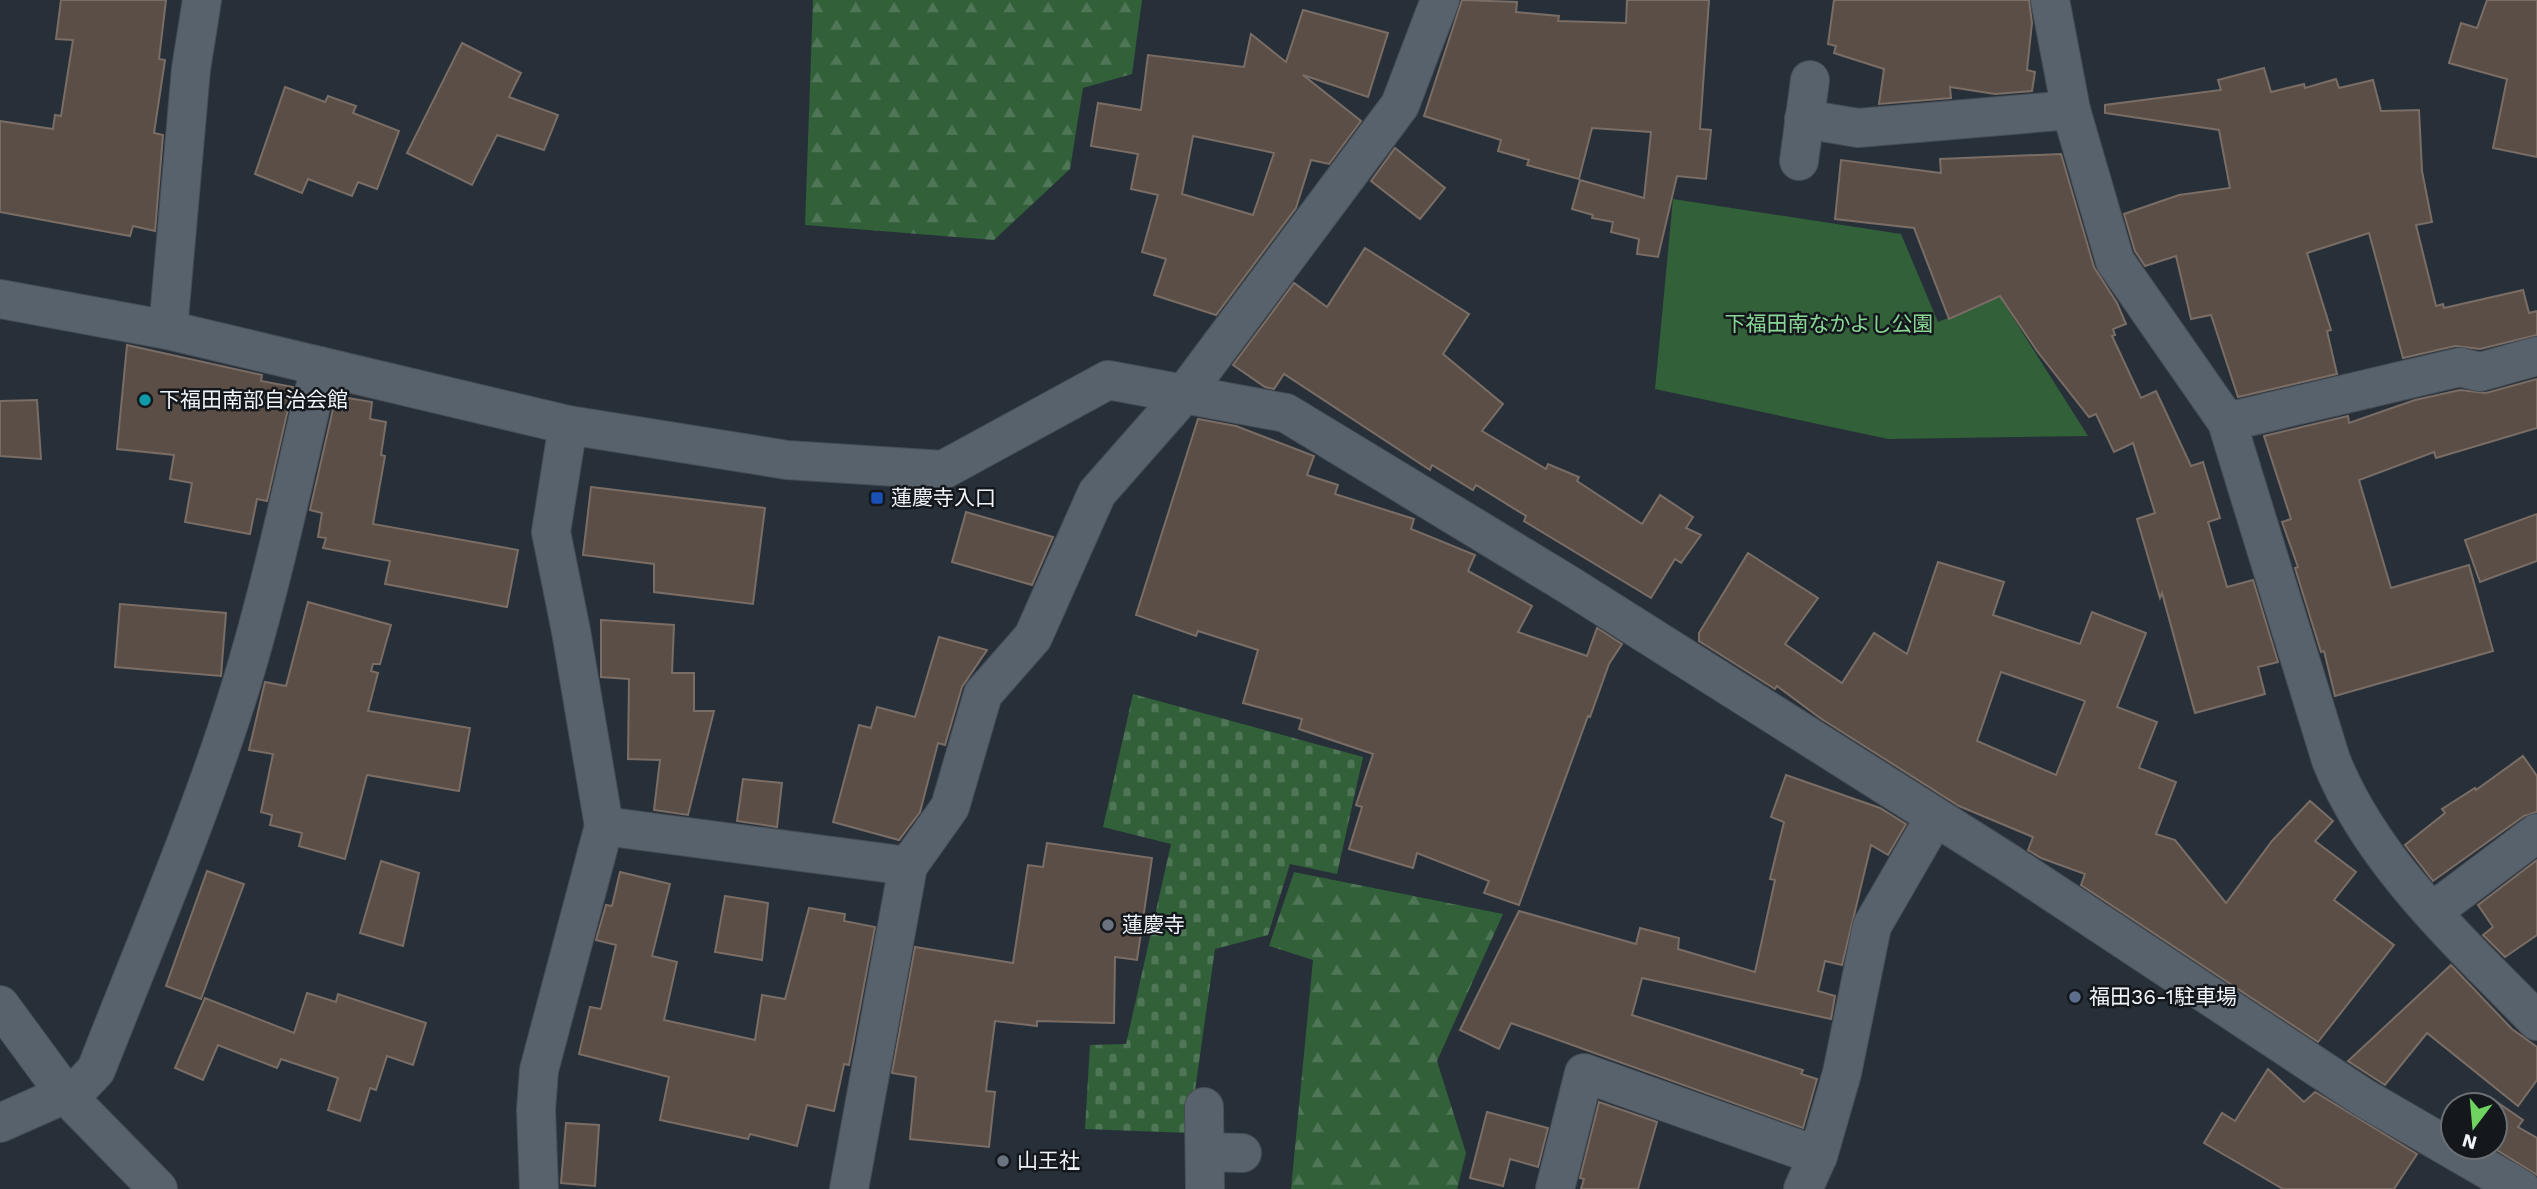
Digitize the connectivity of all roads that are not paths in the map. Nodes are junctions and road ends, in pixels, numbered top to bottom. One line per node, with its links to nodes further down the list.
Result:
1 (202, 0): 9 (street)
2 (1440, 0): 12 (street)
3 (2050, 0): 5 (street)
4 (1810, 80): 6 (street)
5 (2071, 110): 6 (street); 13 (street)
6 (1804, 119): 7 (street)
7 (1799, 160)
8 (0, 299): 9 (street)
9 (168, 330): 11 (street)
10 (2537, 356): 13 (street)
11 (320, 366): 14 (street); 22 (street)
12 (1185, 393): 14 (street); 15 (street); 18 (street)
13 (2227, 422): 19 (street)
14 (568, 425): 16 (street)
15 (1935, 817): 27 (street); 32 (street)
16 (604, 826): 18 (street); 29 (street)
17 (2537, 833): 19 (street)
18 (908, 866): 30 (street)
19 (2432, 912): 21 (street)
20 (0, 1005): 22 (street)
21 (2537, 1021)
22 (66, 1095): 24 (street); 28 (street)
23 (1204, 1107): 26 (street)
24 (0, 1123)
25 (1242, 1153): 26 (street)
26 (1205, 1170)
27 (1811, 1172): 31 (street)
28 (158, 1189)
29 (539, 1189)
30 (849, 1189)
31 (1555, 1189)
32 (2521, 1189)

